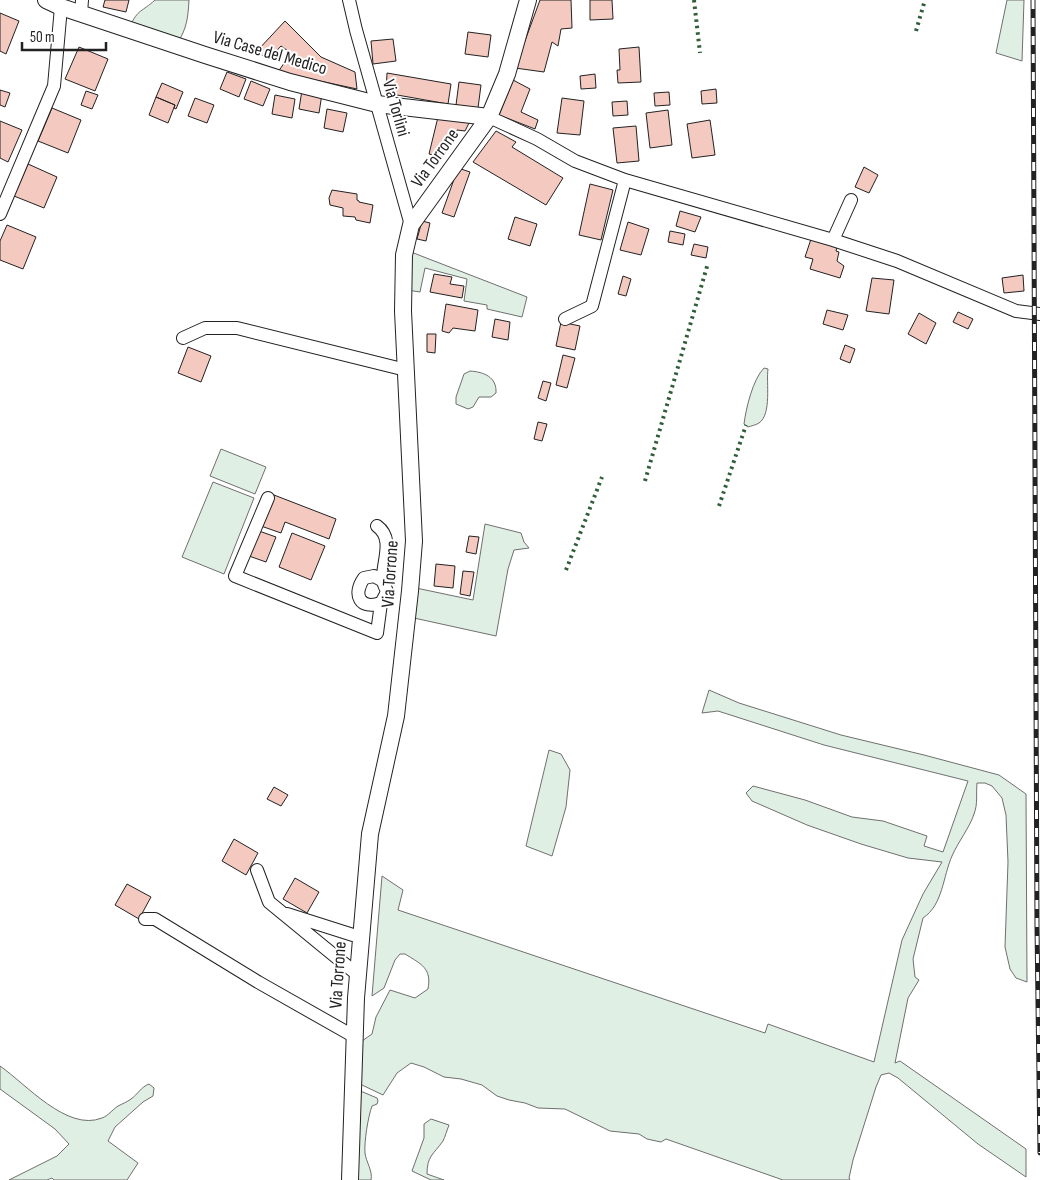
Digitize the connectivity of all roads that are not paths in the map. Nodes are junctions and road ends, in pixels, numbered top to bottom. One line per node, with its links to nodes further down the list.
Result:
1 (349, 0): 5 (street, Via Torlini)
2 (528, 0): 6 (main road, Via Torrone)
3 (53, 3): 4 (main road, Via Case del Medico); 9 (street)
4 (82, 6): 5 (main road, Via Case del Medico)
5 (377, 104): 6 (main road, Via Case del Medico); 10 (street, Via Torlini)
6 (489, 117): 7 (street); 10 (main road, Via Torrone)
7 (625, 180): 11 (street); 13 (street)
8 (851, 200): 11 (street)
9 (0, 214)
10 (411, 225): 15 (main road, Via Torrone)
11 (833, 240): 12 (street)
12 (1040, 314)
13 (565, 319)
14 (183, 338): 15 (street)
15 (406, 370): 18 (main road, Via Torrone)
16 (268, 498): 19 (street)
17 (377, 526): 19 (street)
18 (410, 591): 19 (street); 23 (main road, Via Torrone)
19 (384, 592): 19 (street)
20 (257, 870): 21 (street)
21 (281, 912): 23 (street); 24 (street)
22 (145, 919): 25 (street)
23 (361, 935): 24 (main road, Via Torrone)
24 (358, 975): 25 (main road, Via Torrone)
25 (355, 1037): 26 (main road, Via Torrone)
26 (350, 1180)

